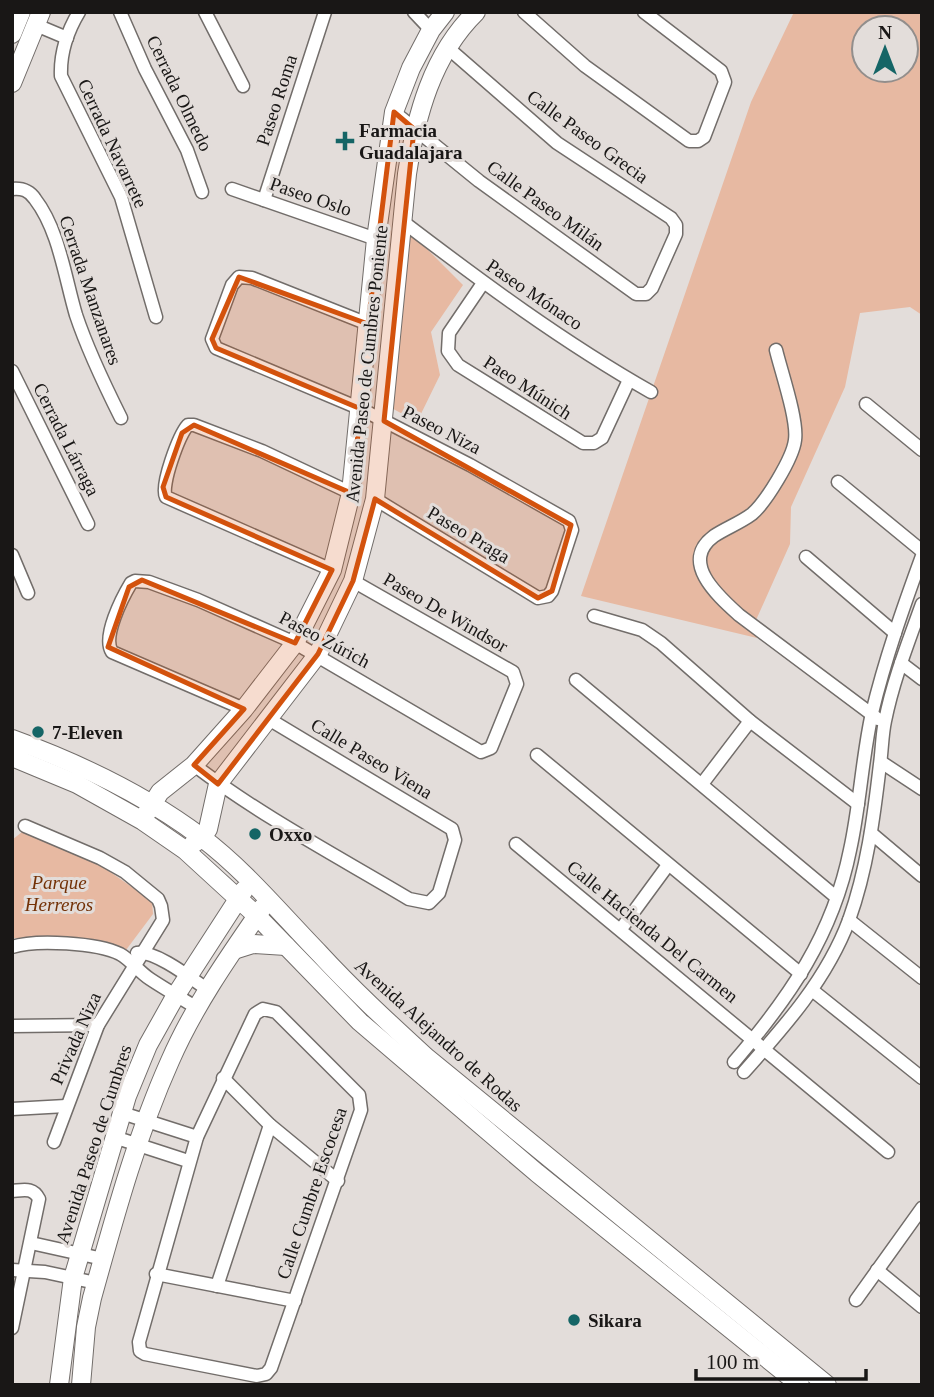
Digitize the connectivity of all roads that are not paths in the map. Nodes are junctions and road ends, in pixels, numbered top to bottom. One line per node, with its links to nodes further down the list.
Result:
1 (21, 12): 13 (street)
2 (120, 12): 21 (street, Cerrada Olmedo)
3 (205, 12): 16 (street)
4 (325, 12): 22 (street, Paseo Roma)
5 (414, 12): 12 (street)
6 (445, 12): 12 (street, Avenida Paseo de Cumbres Poniente)
7 (476, 12): 14 (street, Avenida Paseo de Cumbres Poniente)
8 (524, 12): 9 (street)
9 (644, 12)
10 (38, 19): 11 (street); 15 (street)
11 (71, 21): 27 (street, Cerrada Navarrete)
12 (430, 30): 17 (street, Avenida Paseo de Cumbres Poniente)
13 (12, 34)
14 (448, 48): 18 (street, Avenida Paseo de Cumbres Poniente); 26 (street, Calle Paseo Grecia)
15 (12, 83)
16 (243, 86)
17 (394, 112): 18 (street, Calle Paseo Milán); 24 (street, Avenida Paseo de Cumbres Poniente)
18 (414, 129): 23 (street, Avenida Paseo de Cumbres Poniente); 26 (street, Calle Paseo Milán)
19 (12, 189): 35 (street, Cerrada Manzanares)
20 (232, 189): 22 (street, Paseo Oslo)
21 (202, 192)
22 (264, 200): 24 (street, Paseo Oslo)
23 (402, 221): 25 (street, Paseo Mónaco); 36 (street, Avenida Paseo de Cumbres Poniente)
24 (376, 239): 28 (street, Avenida Paseo de Cumbres Poniente)
25 (483, 283): 31 (street, Paseo Mónaco); 31 (street, Paeo Múnich)
26 (646, 294)
27 (156, 317)
28 (368, 324): 34 (street, Avenida Paseo de Cumbres Poniente); 34 (street, Paseo Niza)
29 (776, 350): 58 (street)
30 (12, 371): 41 (street, Cerrada Lárraga)
31 (629, 380): 32 (street, Paseo Mónaco)
32 (651, 392)
33 (866, 404): 37 (street)
34 (361, 409): 36 (street, Paseo Niza); 39 (street, Avenida Paseo de Cumbres Poniente)
35 (121, 418)
36 (384, 421): 40 (street, Avenida Paseo de Cumbres Poniente); 48 (street, Paseo Niza)
37 (922, 450)
38 (838, 482): 42 (street)
39 (351, 493): 45 (street, Avenida Paseo de Cumbres Poniente); 45 (street)
40 (375, 499): 46 (street, Avenida Paseo de Cumbres Poniente); 48 (street, Paseo Praga)
41 (88, 524)
42 (922, 553): 51 (street)
43 (12, 555): 47 (street)
44 (806, 557): 51 (street)
45 (332, 570): 52 (street, Avenida Paseo de Cumbres Poniente)
46 (353, 581): 53 (street, Avenida Paseo de Cumbres Poniente); 63 (street, Paseo De Windsor)
47 (28, 593)
48 (544, 598)
49 (922, 604): 54 (street)
50 (594, 616): 60 (street)
51 (895, 633): 58 (street)
52 (295, 643): 53 (street, Paseo Zúrich); 57 (street, Avenida Paseo de Cumbres Poniente); 57 (street, Paseo Zúrich)
53 (317, 654): 59 (street, Avenida Paseo de Cumbres Poniente); 63 (street, Paseo Zúrich)
54 (901, 663): 55 (street); 61 (street)
55 (922, 679)
56 (576, 680): 69 (street)
57 (244, 709): 67 (street, Avenida Paseo de Cumbres Poniente)
58 (872, 715): 61 (street); 72 (street)
59 (267, 719): 68 (street, Avenida Paseo de Cumbres Poniente); 68 (street, Calle Paseo Viena)
60 (750, 720): 69 (street); 72 (street)
61 (885, 722): 66 (street)
62 (12, 739): 71 (street, Avenida Alejandro de Rodas)
63 (487, 751)
64 (537, 755): 79 (street)
65 (12, 757): 73 (street, Avenida Alejandro de Rodas)
66 (881, 762): 70 (street); 75 (street)
67 (194, 765): 68 (street); 71 (street, Avenida Paseo de Cumbres Poniente)
68 (218, 784): 76 (street, Avenida Paseo de Cumbres Poniente)
69 (702, 784): 83 (street)
70 (922, 789)
71 (151, 804): 73 (street, Avenida Paseo de Cumbres Poniente); 76 (street, Avenida Alejandro de Rodas)
72 (858, 804): 83 (street)
73 (143, 821): 78 (street, Avenida Alejandro de Rodas)
74 (25, 825): 93 (street, Privada Niza)
75 (871, 834): 81 (street); 87 (street)
76 (202, 838): 78 (street); 82 (street, Avenida Alejandro de Rodas)
77 (516, 844): 89 (street, Calle Hacienda Del Carmen)
78 (185, 850): 80 (street, Avenida Alejandro de Rodas)
79 (668, 865): 89 (street); 96 (street)
80 (212, 874): 84 (street, Avenida Alejandro de Rodas); 88 (street)
81 (922, 876)
82 (250, 881): 84 (street, Avenida Paseo de Cumbres); 85 (street, Avenida Alejandro de Rodas)
83 (836, 897): 96 (street)
84 (237, 898): 86 (street, Avenida Alejandro de Rodas); 88 (street, Avenida Paseo de Cumbres)
85 (268, 899): 86 (street); 141 (street, Avenida Alejandro de Rodas)
86 (257, 916): 90 (street, Avenida Alejandro de Rodas); 92 (street)
87 (849, 920): 98 (street); 100 (street)
88 (221, 924): 97 (street, Avenida Paseo de Cumbres)
89 (621, 929): 105 (street, Calle Hacienda Del Carmen)
90 (286, 946): 92 (street); 140 (street, Avenida Alejandro de Rodas)
91 (12, 947): 94 (street)
92 (234, 950): 99 (street)
93 (143, 952): 94 (street); 95 (street, Privada Niza); 97 (street)
94 (123, 956): 95 (street)
95 (134, 966): 101 (street); 104 (street, Privada Niza)
96 (801, 974): 105 (street)
97 (187, 976): 99 (street); 101 (street, Avenida Paseo de Cumbres)
98 (922, 978)
99 (208, 990): 102 (street)
100 (812, 990): 106 (street); 110 (street)
101 (176, 995): 102 (street); 113 (street, Avenida Paseo de Cumbres)
102 (197, 1007): 114 (street)
103 (12, 1026): 104 (street)
104 (98, 1026): 111 (street, Privada Niza)
105 (754, 1039): 106 (street, Calle Hacienda Del Carmen); 107 (street)
106 (764, 1049): 108 (street); 120 (street, Calle Hacienda Del Carmen)
107 (734, 1062)
108 (744, 1072)
109 (223, 1078): 115 (street); 117 (street, Calle Cumbre Escocesa); 122 (street, Calle Cumbre Escocesa)
110 (922, 1078)
111 (65, 1106): 112 (street); 118 (street, Privada Niza)
112 (12, 1109)
113 (122, 1113): 114 (street); 116 (street, Avenida Paseo de Cumbres)
114 (146, 1121): 117 (street); 119 (street)
115 (270, 1125): 122 (street); 133 (street)
116 (114, 1137): 119 (street); 126 (street, Avenida Paseo de Cumbres)
117 (197, 1137): 121 (street, Calle Cumbre Escocesa)
118 (54, 1142)
119 (138, 1145): 121 (street); 127 (street)
120 (888, 1152)
121 (188, 1161): 130 (street, Calle Cumbre Escocesa)
122 (338, 1181): 135 (street, Calle Cumbre Escocesa)
123 (12, 1191): 125 (street)
124 (922, 1208): 129 (street)
125 (31, 1244): 126 (street); 128 (street)
126 (79, 1253): 127 (street); 131 (street, Avenida Paseo de Cumbres)
127 (103, 1259): 132 (street)
128 (18, 1269): 131 (street); 137 (street)
129 (877, 1269): 134 (street); 136 (street)
130 (156, 1274): 133 (street); 135 (street, Calle Cumbre Escocesa)
131 (73, 1278): 132 (street); 138 (street, Avenida Paseo de Cumbres)
132 (96, 1283): 139 (street)
133 (217, 1286): 135 (street)
134 (856, 1300)
135 (295, 1301)
136 (922, 1307)
137 (12, 1328)
138 (59, 1385)
139 (81, 1385)
140 (800, 1385)
141 (827, 1385)

